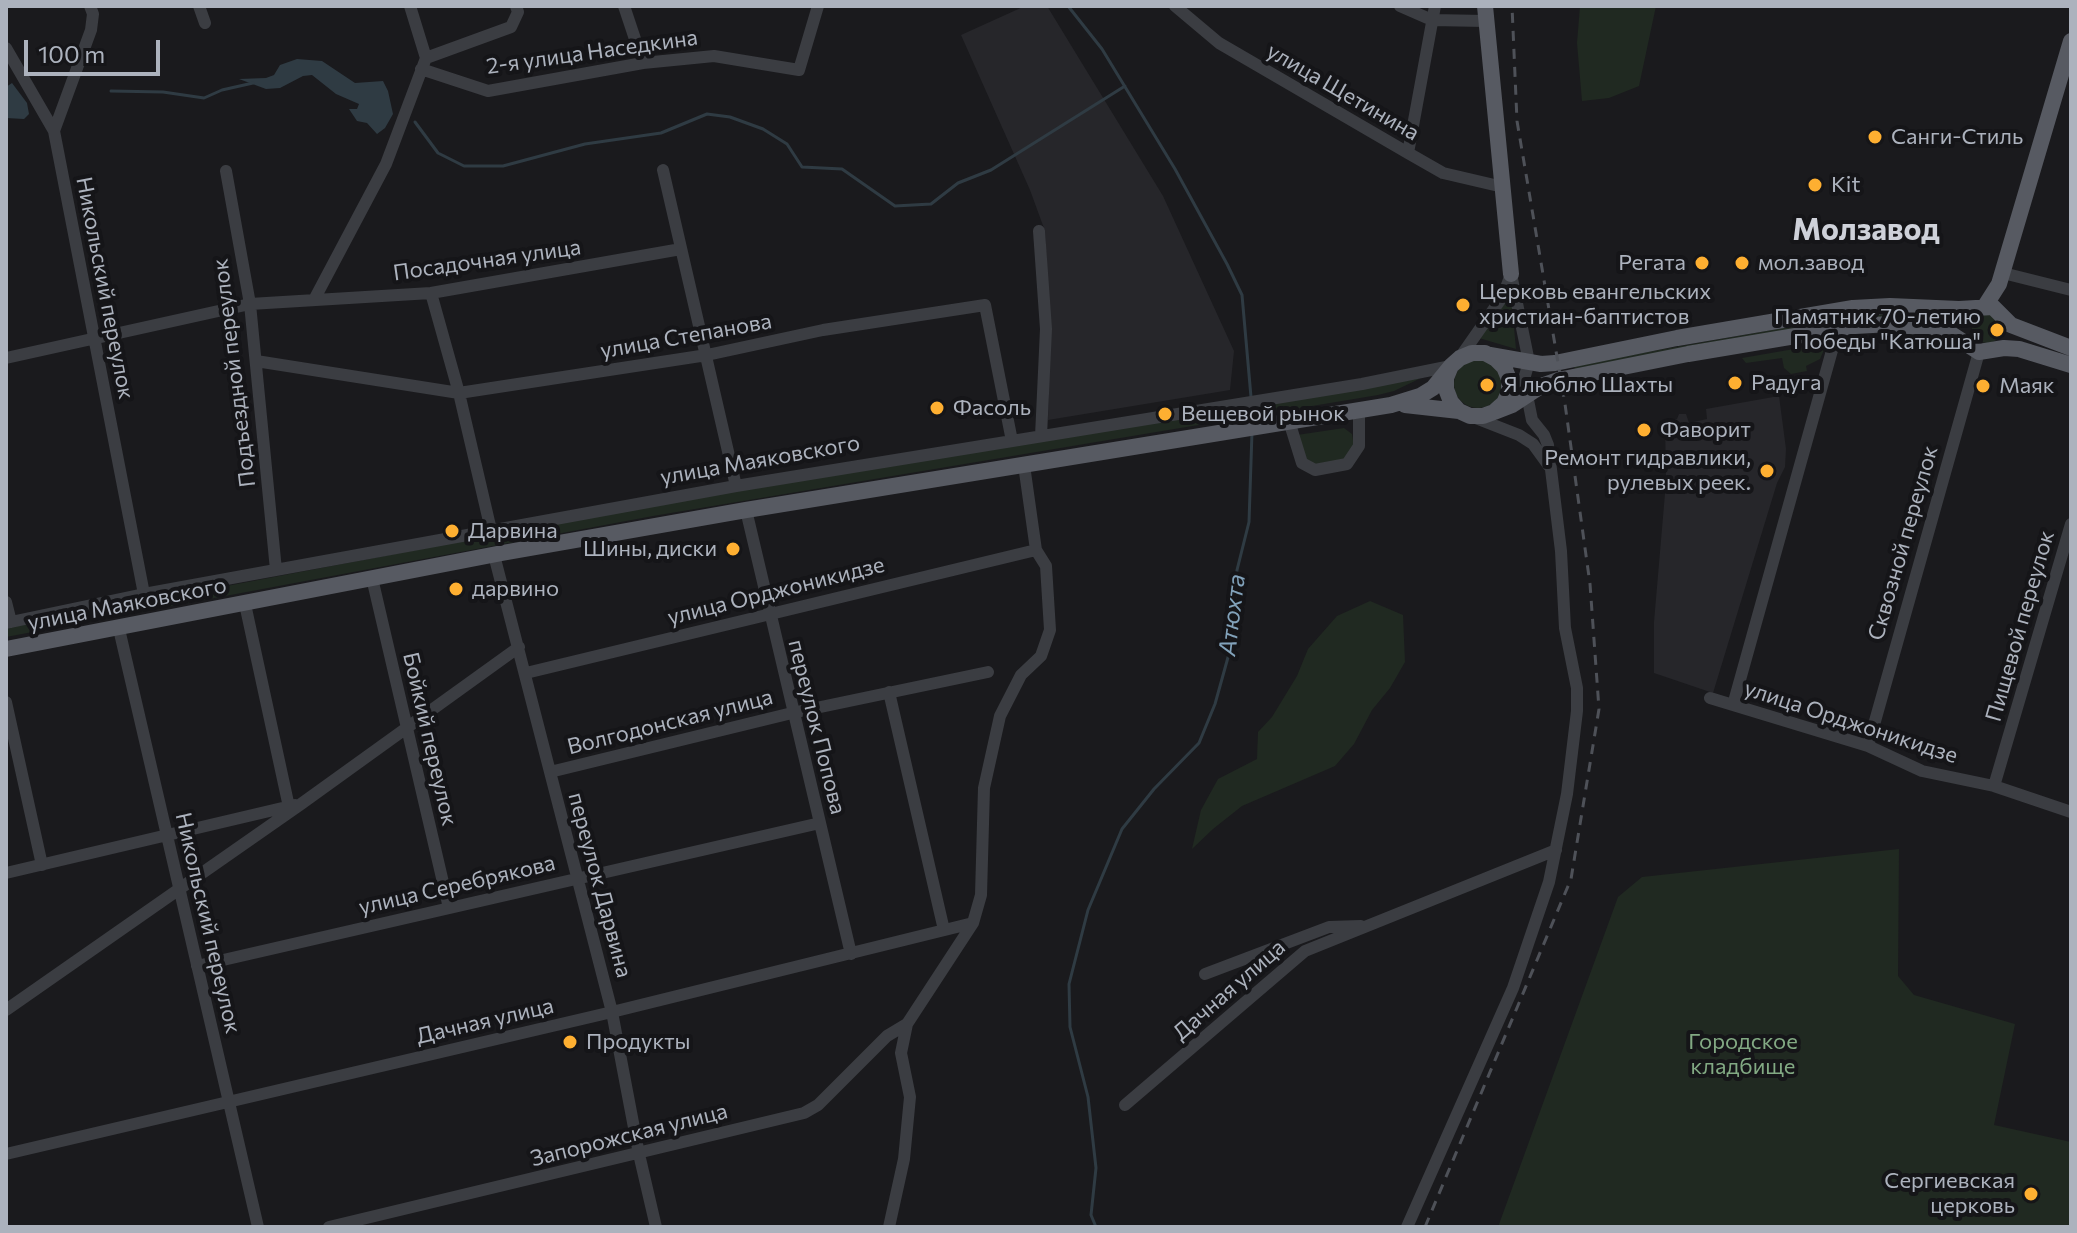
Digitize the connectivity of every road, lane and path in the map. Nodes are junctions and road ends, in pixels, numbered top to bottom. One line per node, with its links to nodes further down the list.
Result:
1 (90, 6): 18 (street)
2 (199, 6): 13 (street)
3 (410, 6): 16 (street)
4 (624, 6): 17 (street)
5 (818, 6): 17 (street, 2-я улица Наседкина)
6 (1175, 6): 10 (street, улица Щетинина)
7 (1400, 6): 12 (street)
8 (1435, 6): 12 (street)
9 (517, 9): 16 (street)
10 (1191, 11): 19 (street, улица Щетинина)
11 (1485, 14): 12 (street); 22 (main road)
12 (1432, 20): 19 (street)
13 (205, 23)
14 (2071, 41): 26 (main road)
15 (6, 48): 18 (street)
16 (424, 63): 17 (street, 2-я улица Наседкина); 29 (street)
17 (643, 63)
18 (54, 131): 34 (street, Никольский переулок)
19 (1408, 153): 22 (street, улица Щетинина)
20 (663, 170): 24 (street)
21 (226, 171): 30 (street, Подъездной переулок)
22 (1503, 187): 25 (main road)
23 (1039, 231): 51 (street)
24 (681, 249): 28 (street, Посадочная улица); 38 (street)
25 (1511, 274): 41 (street); 42 (street)
26 (2001, 278): 27 (street); 31 (main road); 32 (main road)
27 (2071, 290)
28 (431, 293): 29 (street, Посадочная улица); 44 (street)
29 (315, 298): 30 (street, Посадочная улица)
30 (250, 304): 34 (street); 40 (street, Подъездной переулок)
31 (1985, 306): 32 (main road); 36 (main road); 42 (main road)
32 (2004, 315): 35 (main road); 36 (main road)
33 (1838, 329): 36 (main road); 45 (main road); 76 (street)
34 (94, 340): 39 (street); 63 (street, Никольский переулок)
35 (2071, 348)
36 (1980, 349): 43 (main road); 79 (street, Сквозной переулок)
37 (1485, 353): 41 (main road); 42 (main road); 47 (main road)
38 (707, 355): 44 (street, улица Степанова); 52 (street, улица Степанова); 55 (street)
39 (6, 358)
40 (256, 361): 44 (street, улица Степанова); 61 (street, Подъездной переулок)
41 (1456, 362): 46 (main road, улица Маяковского); 49 (main road); 51 (street, улица Маяковского)
42 (1529, 362): 47 (street)
43 (2071, 365)
44 (459, 393): 58 (street)
45 (1527, 395): 47 (main road); 54 (street)
46 (1391, 405): 48 (main road, улица Маяковского); 49 (main road, улица Маяковского)
47 (1499, 408): 49 (main road)
48 (1359, 410): 50 (main road, улица Маяковского); 50 (street)
49 (1464, 413): 54 (street)
50 (1285, 422): 53 (main road, улица Маяковского)
51 (1041, 436): 52 (street, улица Маяковского)
52 (1012, 441): 55 (street, улица Маяковского)
53 (1024, 465): 56 (main road, улица Маяковского); 59 (street)
54 (1551, 470): 86 (street)
55 (736, 486): 58 (street, улица Маяковского)
56 (746, 510): 60 (main road, улица Маяковского); 66 (street, переулок Попова)
57 (2071, 524): 81 (street, Пищевой переулок)
58 (491, 530): 61 (street, улица Маяковского)
59 (1036, 550): 66 (street, улица Орджоникидзе); 92 (street)
60 (494, 555): 62 (main road, улица Маяковского); 69 (street, переулок Дарвина)
61 (276, 570): 63 (street, улица Маяковского)
62 (372, 578): 65 (main road, улица Маяковского); 78 (street, Бойкий переулок)
63 (144, 594): 67 (street, улица Маяковского)
64 (6, 602): 67 (street)
65 (245, 604): 68 (main road, улица Маяковского); 82 (street)
66 (769, 613): 72 (street, улица Орджоникидзе); 77 (street, переулок Попова)
67 (8, 622)
68 (119, 629): 70 (main road, улица Маяковского); 85 (street, Никольский переулок)
69 (519, 647): 72 (street, переулок Дарвина); 78 (street)
70 (6, 649)
71 (988, 672): 73 (street, Волгодонская улица)
72 (526, 673): 80 (street, переулок Дарвина)
73 (889, 692): 77 (street, Волгодонская улица); 94 (street)
74 (1710, 698): 76 (street, улица Орджоникидзе)
75 (6, 702): 87 (street)
76 (1733, 705): 79 (street, улица Орджоникидзе)
77 (792, 713): 80 (street, Волгодонская улица); 84 (street, переулок Попова)
78 (407, 729): 82 (street); 91 (street, Бойкий переулок)
79 (1868, 746): 81 (street, улица Орджоникидзе)
80 (550, 772): 89 (street, переулок Дарвина)
81 (1994, 786): 83 (street, улица Орджоникидзе)
82 (295, 805): 85 (street); 90 (street)
83 (2071, 812)
84 (820, 823): 89 (street, улица Серебрякова); 95 (street, переулок Попова)
85 (166, 836): 87 (street); 90 (street, Никольский переулок)
86 (1556, 850): 93 (street, Дачная улица); 109 (street)
87 (42, 865): 88 (street)
88 (6, 873)
89 (576, 878): 91 (street, улица Серебрякова); 99 (street, переулок Дарвина)
90 (179, 890): 96 (street, Никольский переулок); 98 (street)
91 (449, 908): 96 (street, улица Серебрякова)
92 (973, 923): 94 (street, Дачная улица); 100 (street)
93 (1372, 925): 97 (street, Дачная улица); 102 (street, Дачная улица)
94 (944, 930): 95 (street, Дачная улица)
95 (851, 954): 99 (street, Дачная улица)
96 (197, 966): 101 (street, Никольский переулок)
97 (1205, 974)
98 (6, 1010)
99 (612, 1012): 101 (street, Дачная улица); 104 (street, переулок Дарвина)
100 (907, 1024): 104 (street, Запорожская улица); 108 (street)
101 (229, 1102): 103 (street, Дачная улица); 105 (street, Никольский переулок)
102 (1125, 1105)
103 (6, 1154)
104 (639, 1154): 106 (street, Запорожская улица); 107 (street, переулок Дарвина)
105 (258, 1227)
106 (329, 1227)
107 (656, 1227)
108 (889, 1227)
109 (1407, 1227)

